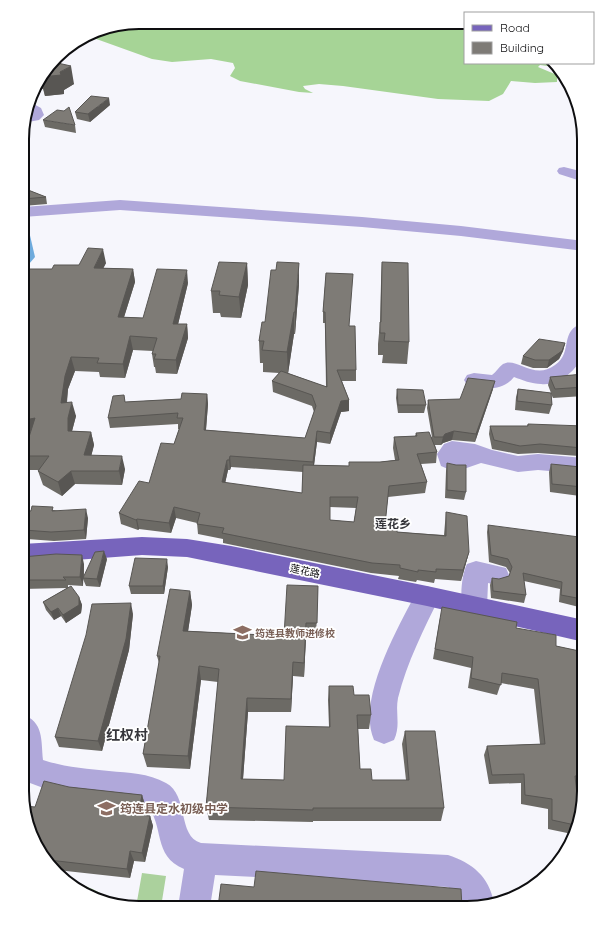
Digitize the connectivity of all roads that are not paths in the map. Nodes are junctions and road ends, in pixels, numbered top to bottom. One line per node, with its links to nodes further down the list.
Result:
1 (33, 109): 2 (street)
2 (31, 118)
3 (564, 171): 4 (street)
4 (577, 175)
5 (29, 212): 6 (street)
6 (577, 245)
7 (577, 338): 8 (street)
8 (474, 380)
9 (478, 453): 10 (street)
10 (577, 465)
11 (29, 554): 13 (main road, 莲花路)
12 (497, 575): 14 (street)
13 (427, 596): 14 (main road, 莲花路); 16 (street)
14 (474, 607): 15 (main road, 莲花路)
15 (577, 629)
16 (384, 731)
17 (29, 761): 18 (street)
18 (201, 859): 19 (street); 20 (street)
19 (195, 901)
20 (478, 901)

